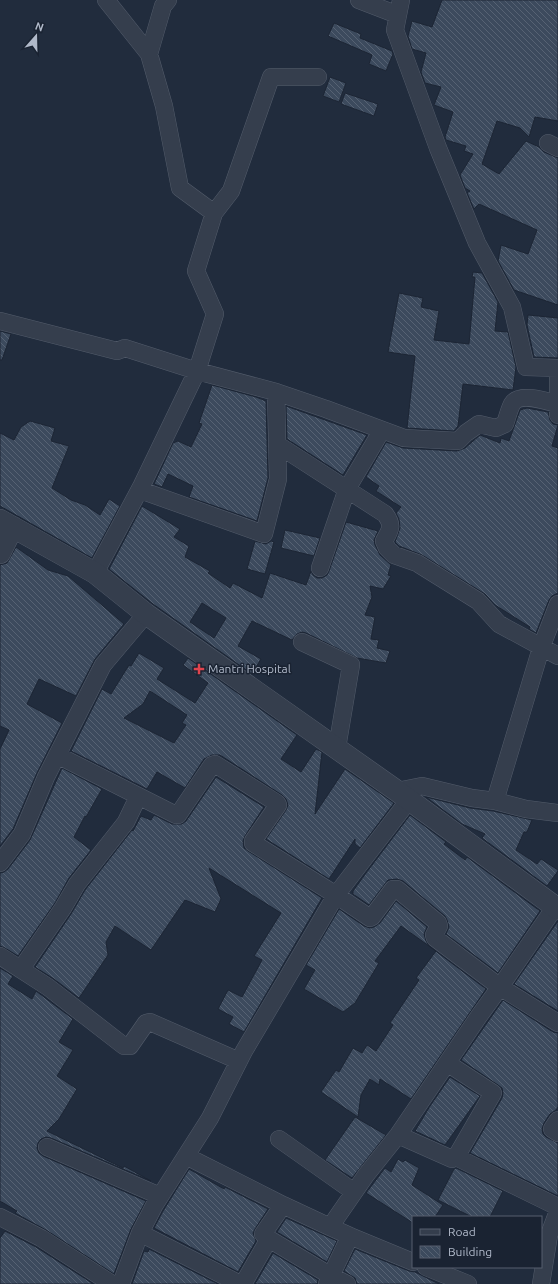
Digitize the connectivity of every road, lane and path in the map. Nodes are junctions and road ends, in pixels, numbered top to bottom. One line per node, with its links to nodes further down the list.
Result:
1 (106, 0): 5 (street)
2 (168, 0): 5 (street)
3 (359, 0): 4 (street)
4 (399, 7): 9 (street)
5 (149, 54): 7 (street)
6 (318, 77): 7 (street)
7 (214, 213): 10 (street)
8 (0, 321): 10 (street)
9 (558, 368)
10 (197, 371): 12 (street); 17 (street)
11 (558, 377): 13 (street)
12 (276, 392): 14 (street); 15 (street)
13 (558, 410): 14 (street)
14 (382, 430): 16 (street)
15 (278, 445): 16 (street); 17 (street)
16 (347, 489): 20 (street); 25 (street)
17 (140, 490): 21 (street)
18 (6, 524): 19 (street); 21 (street)
19 (0, 553)
20 (320, 568)
21 (95, 573): 23 (street)
22 (558, 604): 25 (street)
23 (146, 614): 27 (street); 28 (street)
24 (302, 642): 27 (street)
25 (541, 648): 26 (street); 31 (street)
26 (558, 656)
27 (337, 748): 29 (street)
28 (57, 755): 30 (street); 33 (street)
29 (403, 796): 31 (street); 34 (street); 35 (street)
30 (138, 797): 34 (street); 37 (street)
31 (495, 801): 32 (street)
32 (558, 813)
33 (0, 863)
34 (336, 895): 38 (street); 40 (street)
35 (556, 908): 38 (street)
36 (0, 956): 37 (street)
37 (21, 970): 40 (street)
38 (500, 987): 39 (street); 41 (street)
39 (558, 1023)
40 (239, 1061): 47 (street)
41 (447, 1063): 44 (street); 48 (street)
42 (558, 1120): 43 (street)
43 (558, 1133)
44 (398, 1135): 48 (street); 49 (street)
45 (279, 1139): 49 (street)
46 (47, 1147): 50 (street)
47 (186, 1156): 50 (street); 51 (street)
48 (456, 1157): 52 (street)
49 (354, 1192): 55 (street)
50 (160, 1196): 56 (street)
51 (283, 1205): 55 (street); 58 (street)
52 (558, 1207)
53 (558, 1211): 67 (street)
54 (2, 1222): 62 (street)
55 (330, 1227): 57 (street)
56 (140, 1233): 63 (street); 64 (street)
57 (350, 1236): 59 (street); 61 (street)
58 (269, 1239): 61 (street); 64 (street)
59 (412, 1262)
60 (428, 1268): 66 (street)
61 (329, 1280): 65 (street)
62 (112, 1284)
63 (121, 1284)
64 (242, 1284)
65 (347, 1284)
66 (468, 1284)
67 (541, 1284)

